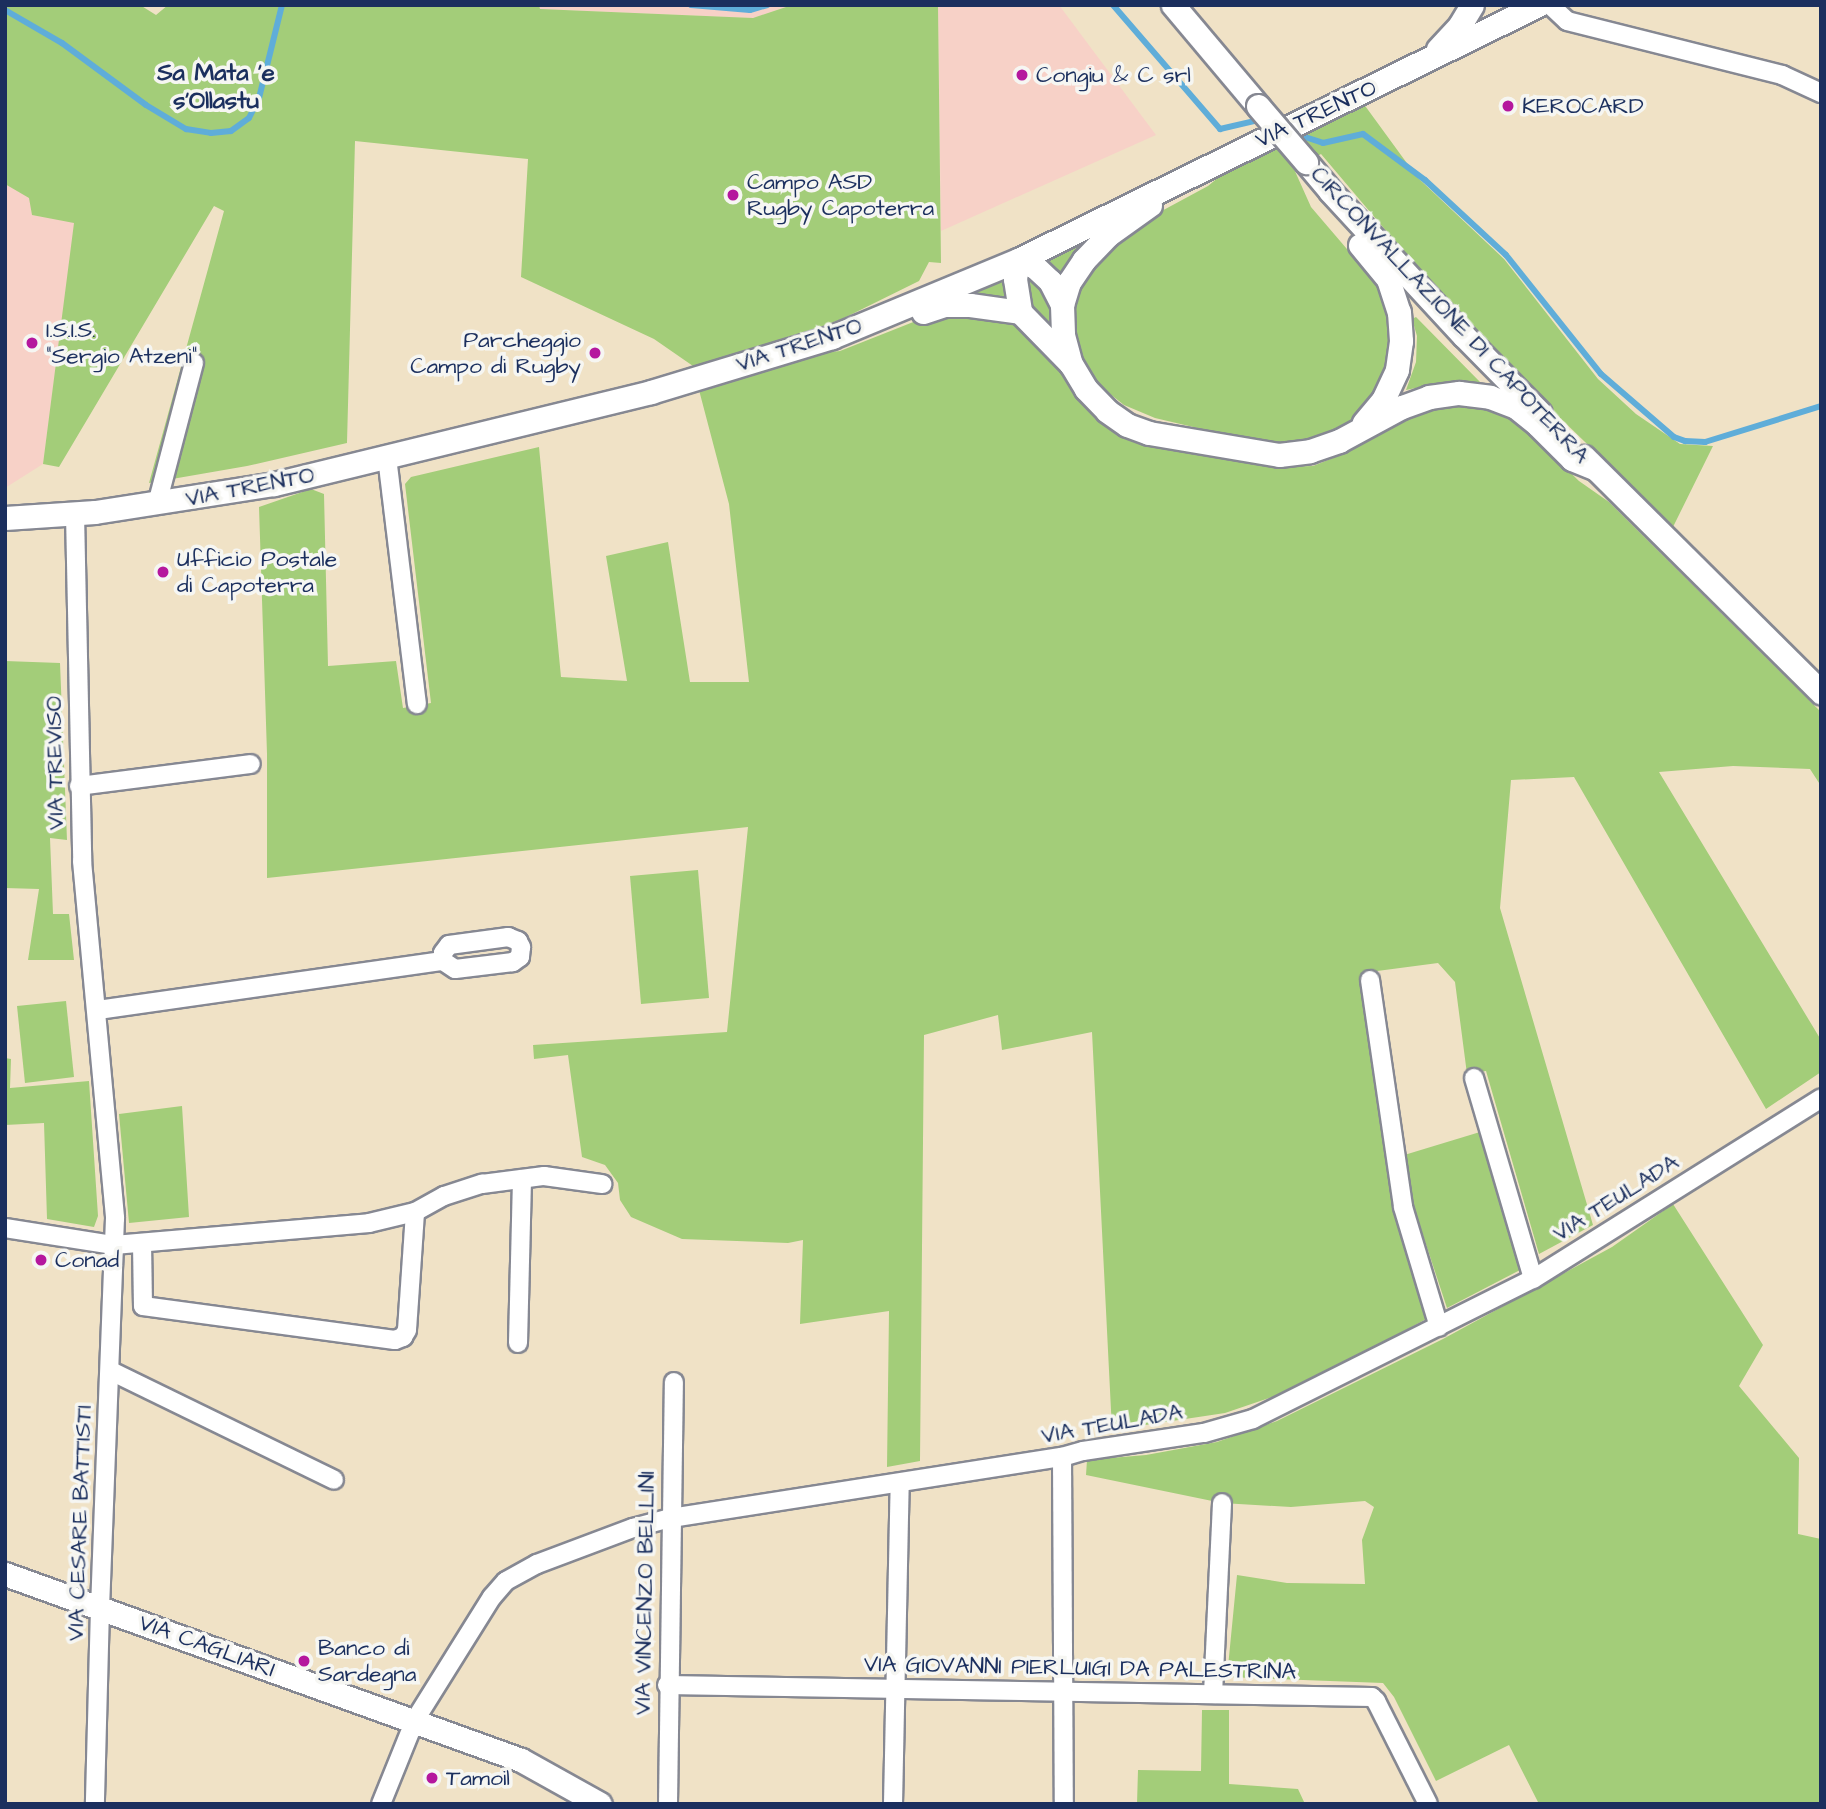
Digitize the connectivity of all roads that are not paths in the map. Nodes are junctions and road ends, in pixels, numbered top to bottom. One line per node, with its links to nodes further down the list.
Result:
1 (1173, 5): 6 (street)
2 (1192, 5): 6 (street)
3 (1472, 5): 7 (street)
4 (1538, 5): 7 (street, VIA TRENTO)
5 (1550, 5): 8 (street)
6 (1203, 40): 10 (street, CIRCONVALLAZIONE DI CAPOTERRA, bridge)
7 (1429, 59): 9 (street, VIA TRENTO)
8 (1821, 93)
9 (1176, 180): 11 (street, VIA TRENTO); 12 (street)
10 (1329, 191): 17 (street); 19 (street, CIRCONVALLAZIONE DI CAPOTERRA)
11 (1018, 260): 12 (street); 13 (street); 14 (street, VIA TRENTO)
12 (1062, 304): 16 (street)
13 (1020, 312): 14 (street); 16 (street)
14 (865, 324): 18 (street, VIA TRENTO)
15 (194, 363): 20 (street)
16 (1072, 365): 17 (street)
17 (1361, 427): 19 (street)
18 (387, 457): 20 (street, VIA TRENTO); 24 (street)
19 (1602, 475): 23 (street, CIRCONVALLAZIONE DI CAPOTERRA)
20 (157, 504): 21 (street, VIA TRENTO)
21 (75, 514): 22 (street, VIA TRENTO); 26 (street, VIA TREVISO)
22 (5, 518)
23 (1821, 692)
24 (417, 704)
25 (251, 764): 26 (street)
26 (79, 786): 29 (street, VIA TREVISO)
27 (443, 961): 29 (street)
28 (1370, 980): 39 (street)
29 (98, 1010): 37 (street, VIA TREVISO)
30 (1474, 1078): 38 (street)
31 (1821, 1098): 38 (street, VIA TEULADA)
32 (522, 1179): 33 (street); 34 (street); 40 (street)
33 (602, 1184)
34 (415, 1212): 36 (street); 36 (street)
35 (5, 1228): 37 (street)
36 (142, 1242): 37 (street)
37 (114, 1245): 41 (street, VIA CESARE BATTISTI)
38 (1532, 1279): 39 (street, VIA TEULADA)
39 (1439, 1327): 43 (street, VIA TEULADA)
40 (518, 1343)
41 (111, 1371): 44 (street); 49 (street, VIA CESARE BATTISTI)
42 (674, 1382): 47 (street, VIA VINCENZO BELLINI)
43 (1062, 1457): 45 (street, VIA TEULADA); 52 (street)
44 (334, 1480)
45 (900, 1483): 47 (street, VIA TEULADA); 51 (street)
46 (1222, 1503): 53 (street)
47 (671, 1518): 50 (street, VIA VINCENZO BELLINI); 54 (street, VIA TEULADA)
48 (5, 1574): 49 (street, VIA CAGLIARI)
49 (100, 1608): 54 (street, VIA CAGLIARI); 55 (street, VIA CESARE BATTISTI)
50 (667, 1685): 51 (street, VIA GIOVANNI PIERLUIGI DA PALESTRINA); 58 (street, VIA VINCENZO BELLINI)
51 (895, 1689): 52 (street, VIA GIOVANNI PIERLUIGI DA PALESTRINA); 59 (street)
52 (1066, 1692): 53 (street, VIA GIOVANNI PIERLUIGI DA PALESTRINA); 60 (street)
53 (1213, 1694): 61 (street, VIA GIOVANNI PIERLUIGI DA PALESTRINA)
54 (415, 1720): 56 (street, VIA TEULADA); 57 (street, VIA CAGLIARI)
55 (95, 1804)
56 (381, 1804)
57 (600, 1804)
58 (667, 1804)
59 (893, 1804)
60 (1064, 1804)
61 (1428, 1804)

